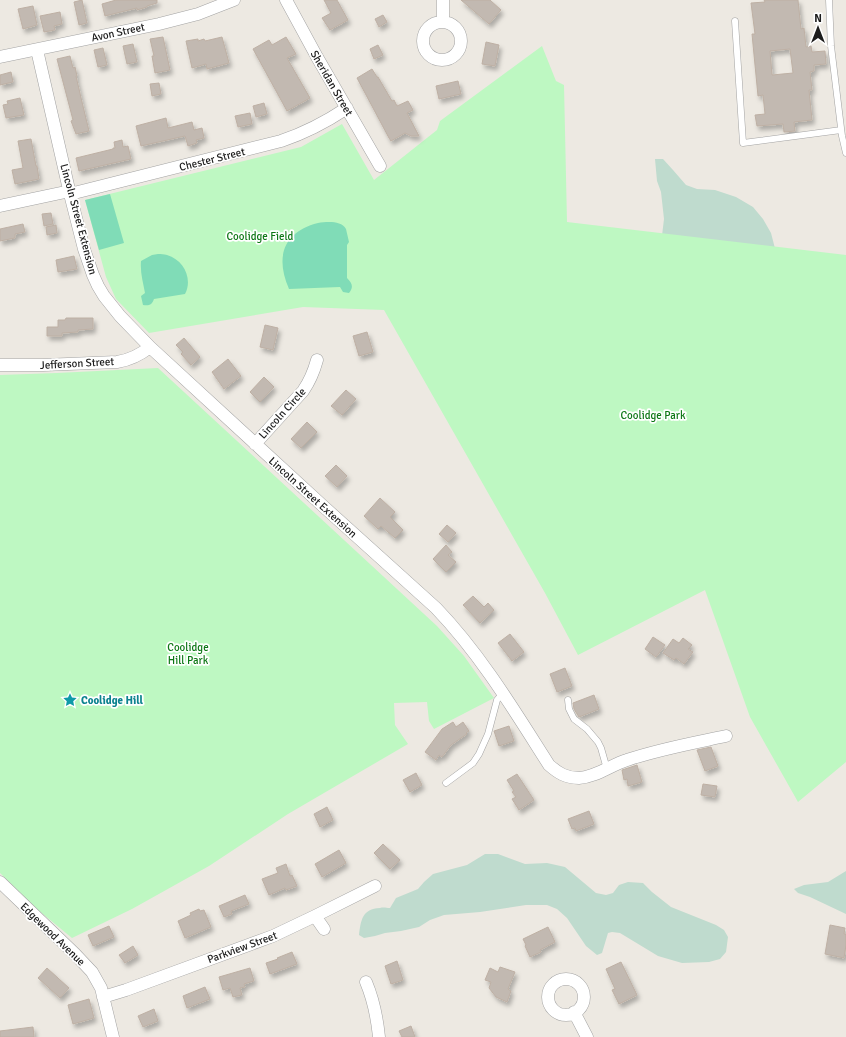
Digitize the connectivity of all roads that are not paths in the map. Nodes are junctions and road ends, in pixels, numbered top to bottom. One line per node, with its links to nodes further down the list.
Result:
1 (234, 0): 7 (street, Avon Street)
2 (286, 0): 9 (street, Sheridan Street)
3 (443, 0): 5 (street)
4 (829, 0): 10 (lane)
5 (442, 21)
6 (735, 21): 10 (lane)
7 (37, 50): 8 (street, Avon Street); 13 (street, Lincoln Street Extension)
8 (0, 57)
9 (347, 108): 12 (street, Sheridan Street); 13 (street, Chester Street)
10 (841, 130): 11 (lane)
11 (846, 153)
12 (380, 166)
13 (70, 192): 14 (street, Chester Street); 15 (street, Lincoln Street Extension)
14 (0, 206)
15 (150, 347): 17 (street, Jefferson Street); 18 (street, Lincoln Street Extension)
16 (317, 360): 18 (street, Lincoln Circle)
17 (0, 365)
18 (255, 444): 19 (street, Lincoln Street Extension)
19 (502, 693): 22 (street, Lincoln Street Extension); 23 (lane)
20 (568, 700): 22 (lane)
21 (726, 736): 22 (street, Lincoln Street Extension)
22 (607, 769)
23 (446, 783)
24 (0, 882): 29 (street, Edgewood Avenue)
25 (375, 886): 26 (street, Parkview Street)
26 (315, 916): 27 (street); 29 (street, Parkview Street)
27 (324, 929)
28 (366, 982): 32 (street)
29 (103, 997): 31 (street, Edgewood Avenue)
30 (574, 1012): 33 (street)
31 (113, 1037)
32 (379, 1037)
33 (587, 1037)

